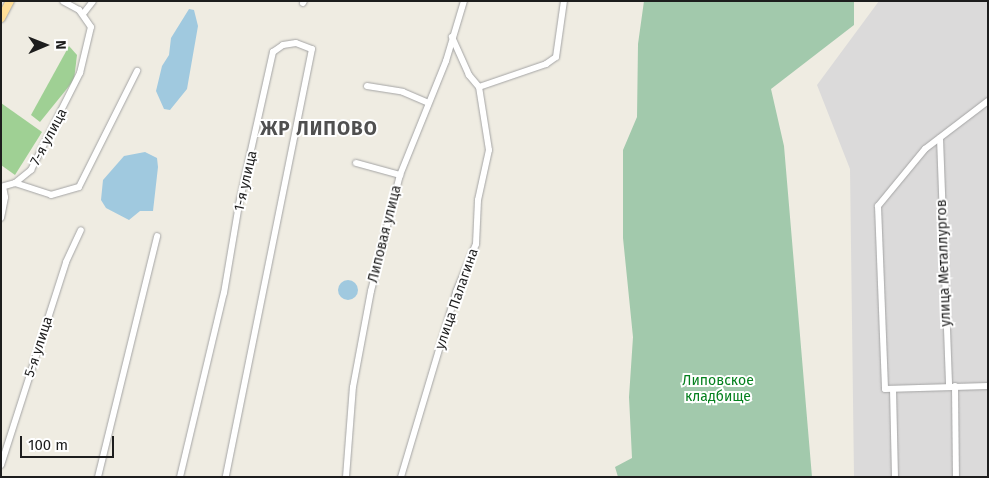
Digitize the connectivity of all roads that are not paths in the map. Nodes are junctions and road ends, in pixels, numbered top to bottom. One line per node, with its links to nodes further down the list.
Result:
1 (10, 1): 7 (main road)
2 (63, 1): 6 (street)
3 (93, 1): 6 (street)
4 (464, 1): 8 (street, Липовая улица)
5 (564, 1): 11 (street)
6 (83, 14): 17 (street, 7-я улица)
7 (1, 18)
8 (452, 36): 11 (street, улица Палагина); 13 (street, Липовая улица)
9 (137, 71): 17 (street)
10 (367, 86): 13 (street)
11 (479, 88): 30 (street, улица Палагина)
12 (988, 101): 14 (street)
13 (427, 102): 16 (street, Липовая улица)
14 (940, 138): 23 (street, улица Металлургов); 24 (street)
15 (356, 163): 16 (street)
16 (400, 175): 29 (street, Липовая улица)
17 (15, 183): 18 (street)
18 (2, 187): 19 (street)
19 (1, 218)
20 (81, 230): 25 (street, 5-я улица)
21 (157, 236): 26 (street)
22 (988, 386): 23 (street)
23 (952, 387): 24 (street); 32 (street, улица Металлургов)
24 (893, 388): 31 (street)
25 (1, 465)
26 (98, 477)
27 (180, 477): 28 (street, 1-я улица)
28 (226, 477)
29 (346, 477)
30 (401, 477)
31 (895, 477)
32 (956, 477)

